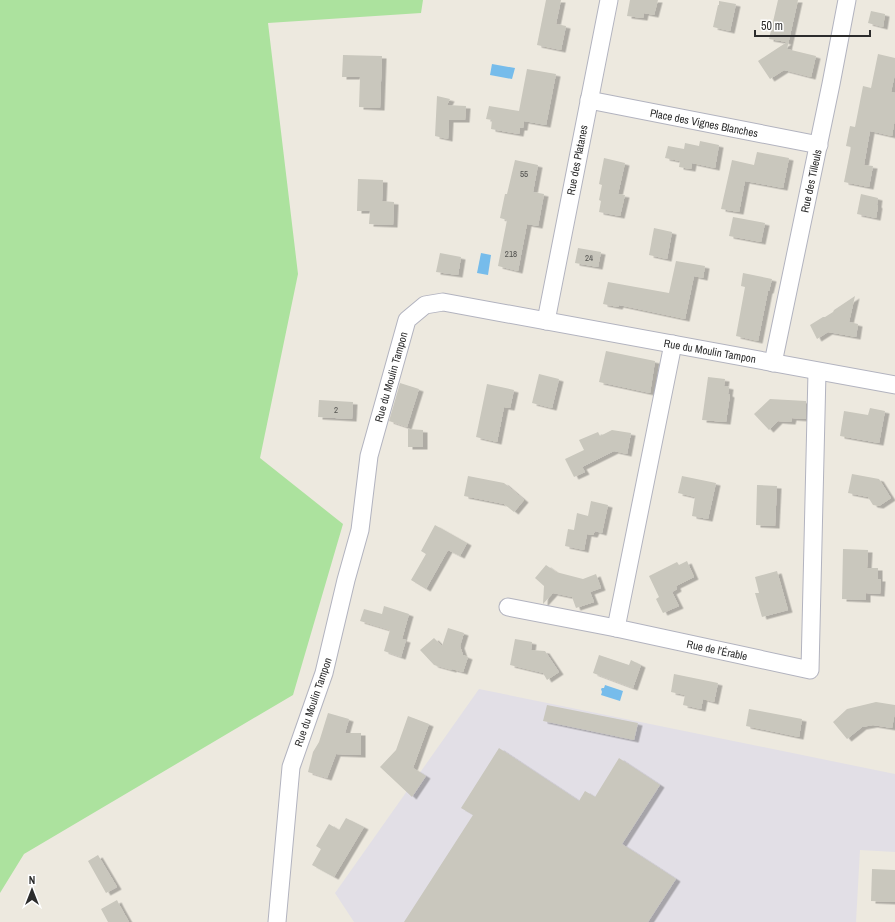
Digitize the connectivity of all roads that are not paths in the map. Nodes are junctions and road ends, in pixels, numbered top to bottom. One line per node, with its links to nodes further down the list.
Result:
1 (609, 0): 3 (street, Rue des Platanes)
2 (847, 0): 4 (street, Rue des Tilleuls)
3 (589, 100): 4 (street, Place des Vignes Blanches); 5 (street, Rue des Platanes)
4 (819, 145): 7 (street, Rue des Tilleuls)
5 (546, 321): 6 (street, Rue du Moulin Tampon); 12 (street, Rue du Moulin Tampon)
6 (673, 344): 7 (street, Rue du Moulin Tampon); 11 (street)
7 (773, 363): 8 (street, Rue du Moulin Tampon)
8 (817, 372): 9 (street, Rue du Moulin Tampon); 11 (street, Rue de l’Érable)
9 (895, 385)
10 (508, 607): 11 (street)
11 (616, 628)
12 (277, 922)

